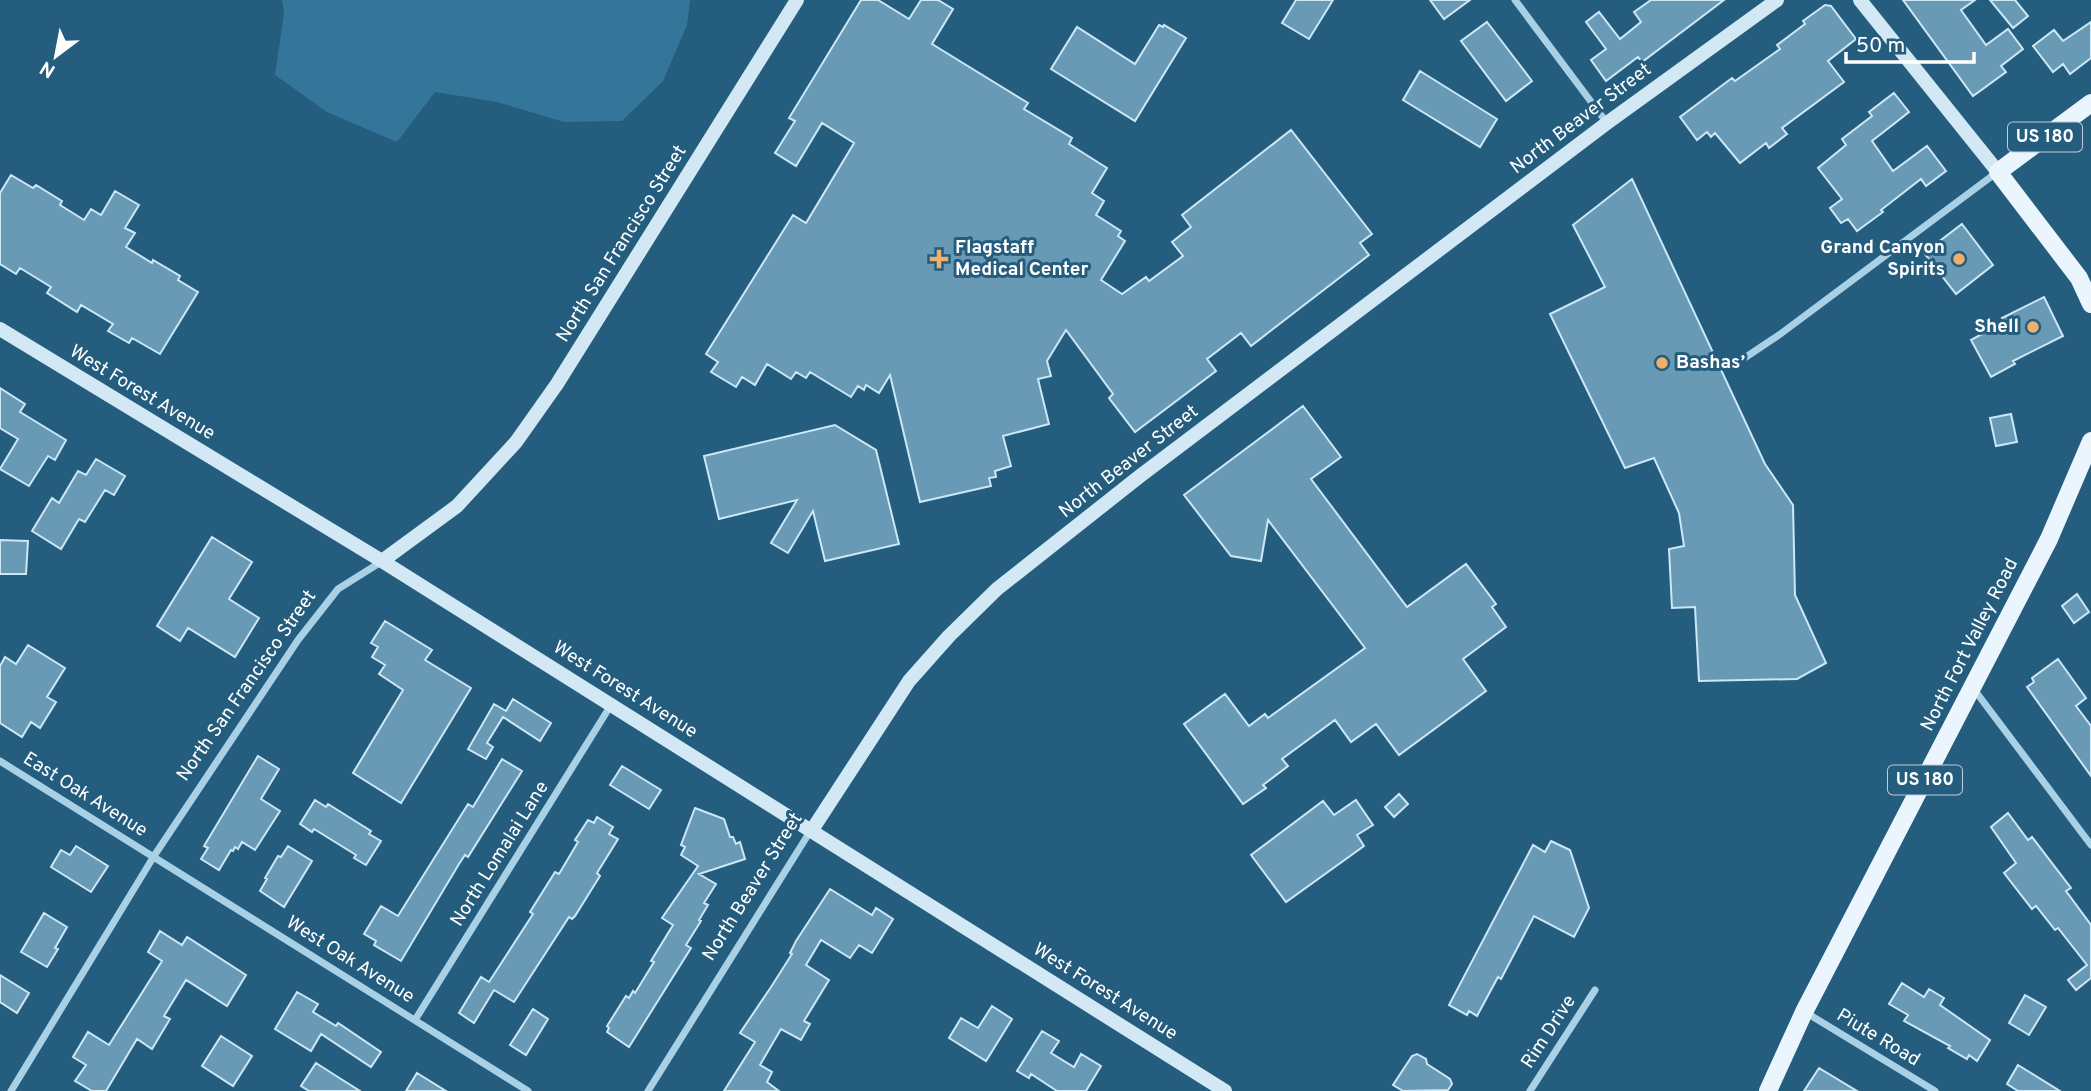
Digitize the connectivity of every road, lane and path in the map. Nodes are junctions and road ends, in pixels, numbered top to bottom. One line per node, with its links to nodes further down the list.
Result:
1 (797, 0): 13 (street, North San Francisco Street)
2 (1515, 0): 6 (street)
3 (1777, 0): 6 (street, North Beaver Street)
4 (1860, 0): 7 (street)
5 (2091, 103): 7 (main road, US 180)
6 (1607, 122): 17 (street, North Beaver Street)
7 (1998, 172): 8 (main road, US 180); 10 (street)
8 (2091, 304)
9 (0, 329): 13 (street, West Forest Avenue)
10 (1746, 357)
11 (2091, 441): 12 (main road, North Fort Valley Road / US 180)
12 (2086, 472): 14 (main road, North Fort Valley Road / US 180)
13 (382, 561): 15 (street, West Forest Avenue); 19 (street, North San Francisco Street)
14 (1973, 687): 18 (street); 21 (main road, North Fort Valley Road / US 180)
15 (611, 705): 17 (street, West Forest Avenue); 22 (street, North Lomalai Lane)
16 (0, 761): 19 (street, East Oak Avenue)
17 (811, 830): 25 (street, North Beaver Street); 26 (street, West Forest Avenue)
18 (2091, 845)
19 (154, 856): 22 (street, West Oak Avenue); 23 (street, North San Francisco Street)
20 (1595, 990): 27 (street, Rim Drive)
21 (1804, 1012): 28 (main road, North Fort Valley Road / US 180); 29 (street, Piute Road)
22 (415, 1020): 24 (street, West Oak Avenue)
23 (11, 1091)
24 (528, 1091)
25 (648, 1091)
26 (1225, 1091)
27 (1530, 1091)
28 (1768, 1091)
29 (1934, 1091)

